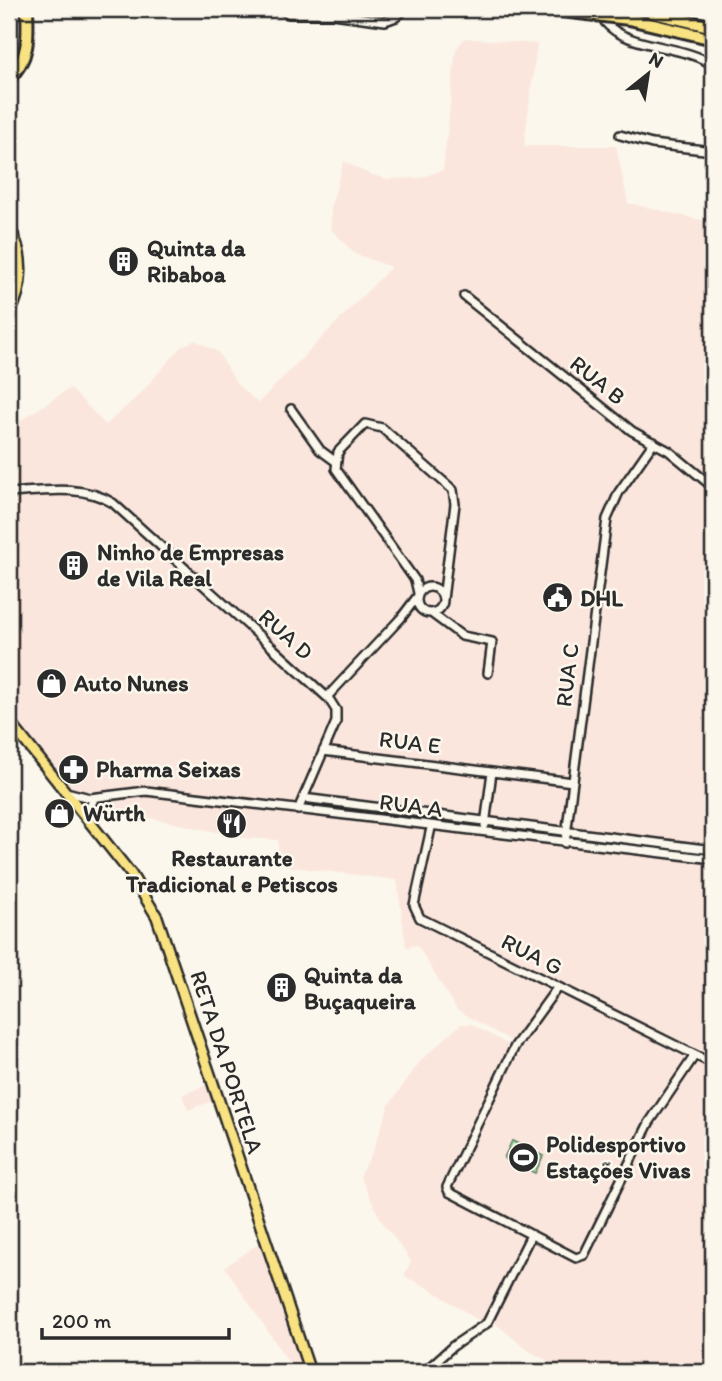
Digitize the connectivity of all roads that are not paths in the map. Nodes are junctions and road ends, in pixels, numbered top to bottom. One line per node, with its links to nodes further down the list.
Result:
1 (21, 9): 11 (highway)
2 (27, 9): 12 (highway)
3 (282, 9): 4 (street)
4 (405, 9)
5 (545, 9): 9 (highway, bridge)
6 (606, 9): 10 (street)
7 (637, 9): 8 (highway)
8 (713, 27)
9 (713, 39)
10 (713, 65)
11 (9, 68)
12 (9, 78)
13 (620, 135): 14 (street)
14 (713, 151)
15 (9, 227): 17 (main road)
16 (464, 296): 19 (street, RUA B)
17 (9, 314)
18 (291, 409): 20 (street)
19 (654, 442): 21 (street, RUA B); 36 (street, RUA C)
20 (335, 461): 23 (street); 24 (street)
21 (713, 487)
22 (9, 493): 32 (street, RUA D)
23 (415, 580): 25 (street); 26 (street)
24 (445, 580): 25 (street); 27 (street)
25 (430, 587): 26 (street); 27 (street)
26 (417, 595): 28 (street); 29 (street)
27 (442, 603): 28 (street); 30 (street)
28 (427, 612): 29 (street); 30 (street)
29 (401, 618): 32 (street)
30 (445, 621): 31 (street)
31 (488, 673)
32 (327, 697): 34 (street)
33 (9, 722): 37 (main road, RETA DA PORTELA)
34 (323, 751): 35 (street, RUA E); 38 (street)
35 (492, 772): 36 (street, RUA E); 43 (street)
36 (573, 782): 45 (street, RUA C)
37 (64, 790): 39 (street); 40 (main road, RETA DA PORTELA)
38 (303, 798): 41 (street); 43 (street)
39 (91, 800): 40 (street); 41 (street, RUA A); 42 (street)
40 (78, 806): 42 (main road, RETA DA PORTELA)
41 (298, 810): 44 (street, RUA A)
42 (85, 816): 54 (main road, RETA DA PORTELA)
43 (485, 821): 45 (street); 46 (street)
44 (431, 828): 46 (street, RUA A); 50 (street, RUA G)
45 (566, 831): 47 (street, RUA C); 48 (street)
46 (484, 833): 47 (street, RUA A)
47 (565, 843): 49 (street, RUA A)
48 (713, 850)
49 (713, 859)
50 (557, 988): 51 (street, RUA G); 53 (street)
51 (695, 1055): 52 (street, RUA G); 53 (street)
52 (713, 1064)
53 (531, 1235): 55 (street)
54 (310, 1372)
55 (424, 1372)

